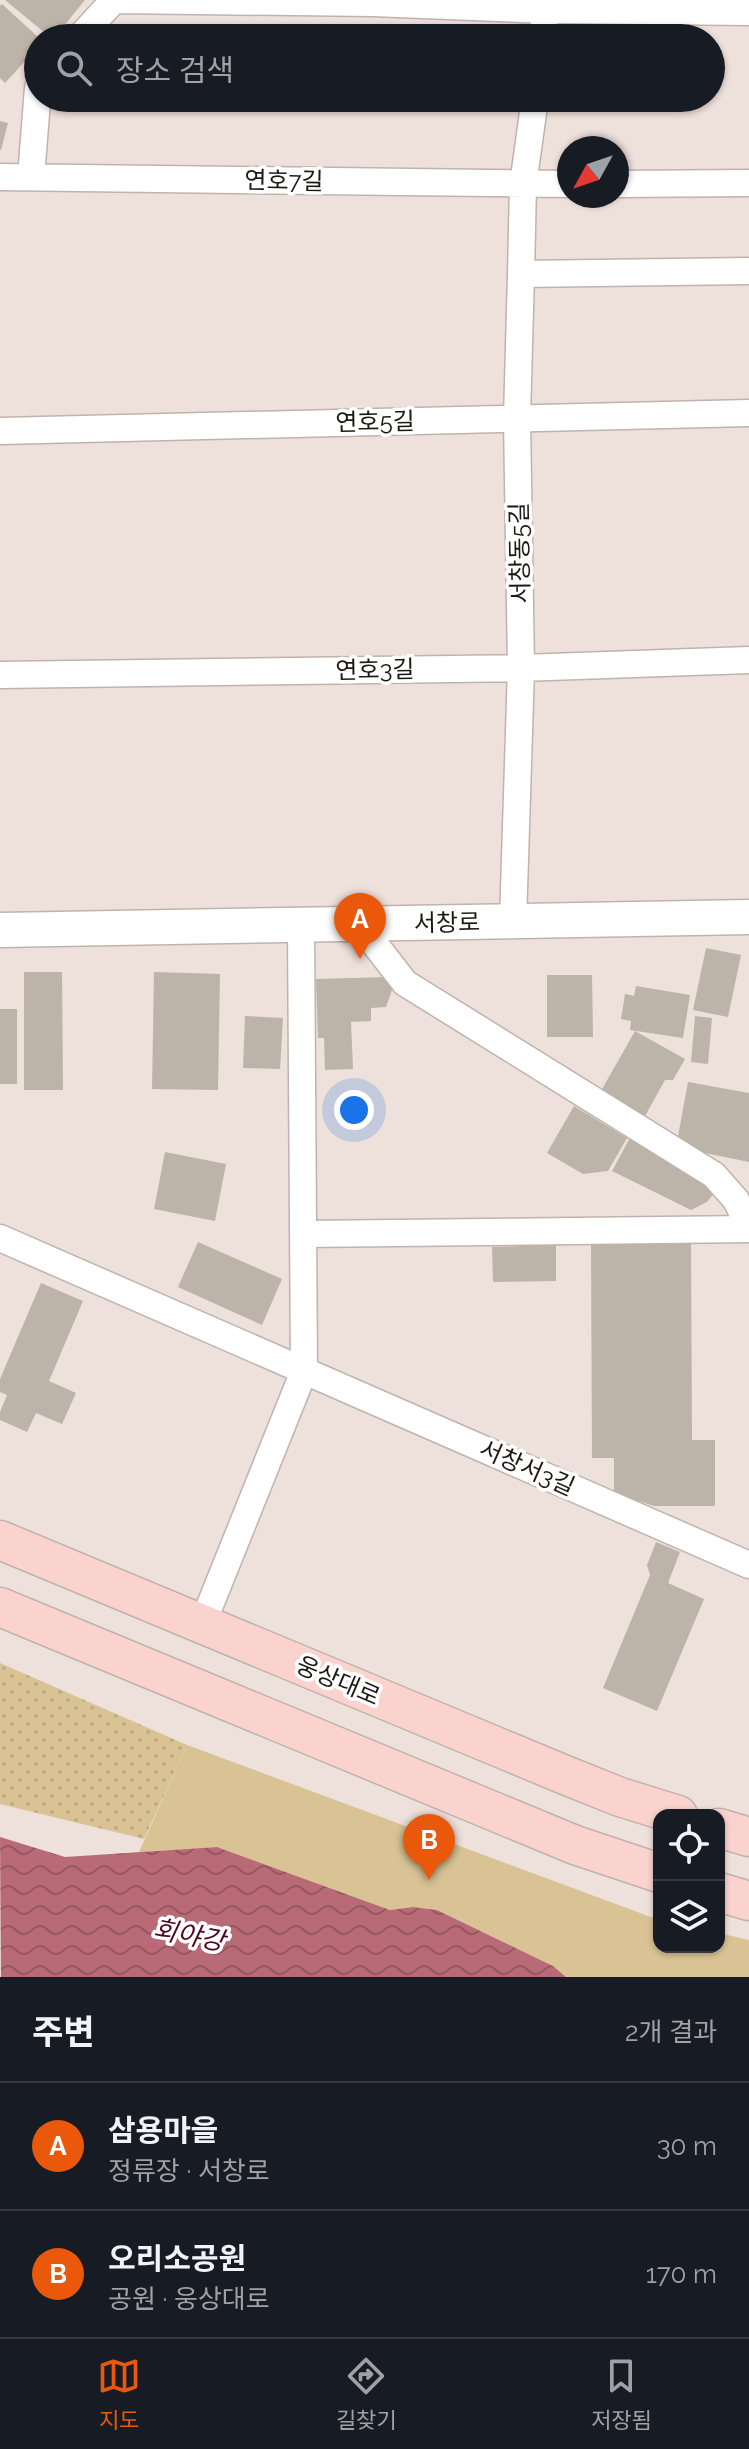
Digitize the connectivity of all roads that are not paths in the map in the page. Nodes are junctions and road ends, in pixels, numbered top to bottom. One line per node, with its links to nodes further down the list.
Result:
1 (114, 0): 2 (street); 6 (street)
2 (373, 2): 3 (street)
3 (547, 5): 4 (street)
4 (712, 5): 5 (street)
5 (749, 12)
6 (92, 24)
7 (36, 112): 10 (street)
8 (533, 112): 14 (street, 서창동5길)
9 (0, 177): 10 (street, 연호7길)
10 (31, 177): 14 (street, 연호7길)
11 (749, 183): 13 (street)
12 (557, 184): 14 (street, 연호7길)
13 (629, 184)
14 (523, 185): 16 (street, 서창동5길)
15 (749, 271): 16 (street)
16 (521, 274): 18 (street, 서창동5길)
17 (749, 413): 18 (street, 연호5길)
18 (517, 418): 19 (street, 연호5길); 21 (street, 서창동5길)
19 (0, 431)
20 (749, 660): 21 (street, 연호3길)
21 (521, 668): 22 (street, 연호3길); 24 (street, 서창동5길)
22 (0, 675)
23 (749, 917): 24 (street, 서창로)
24 (513, 922): 25 (street, 서창로)
25 (360, 925): 26 (street, 서창로); 28 (street)
26 (301, 926): 27 (street, 서창로); 29 (street)
27 (0, 930)
28 (749, 1227): 29 (street)
29 (304, 1234): 31 (street)
30 (0, 1238): 31 (street, 서창서3길)
31 (304, 1371): 33 (street, 서창서3길); 35 (street)
32 (0, 1540): 35 (main road, 웅상대로)
33 (749, 1565)
34 (0, 1607): 39 (main road)
35 (202, 1625): 36 (main road, 웅상대로)
36 (659, 1809)
37 (725, 1830): 38 (main road)
38 (749, 1837)
39 (653, 1871)
40 (725, 1894): 41 (main road)
41 (749, 1901)

